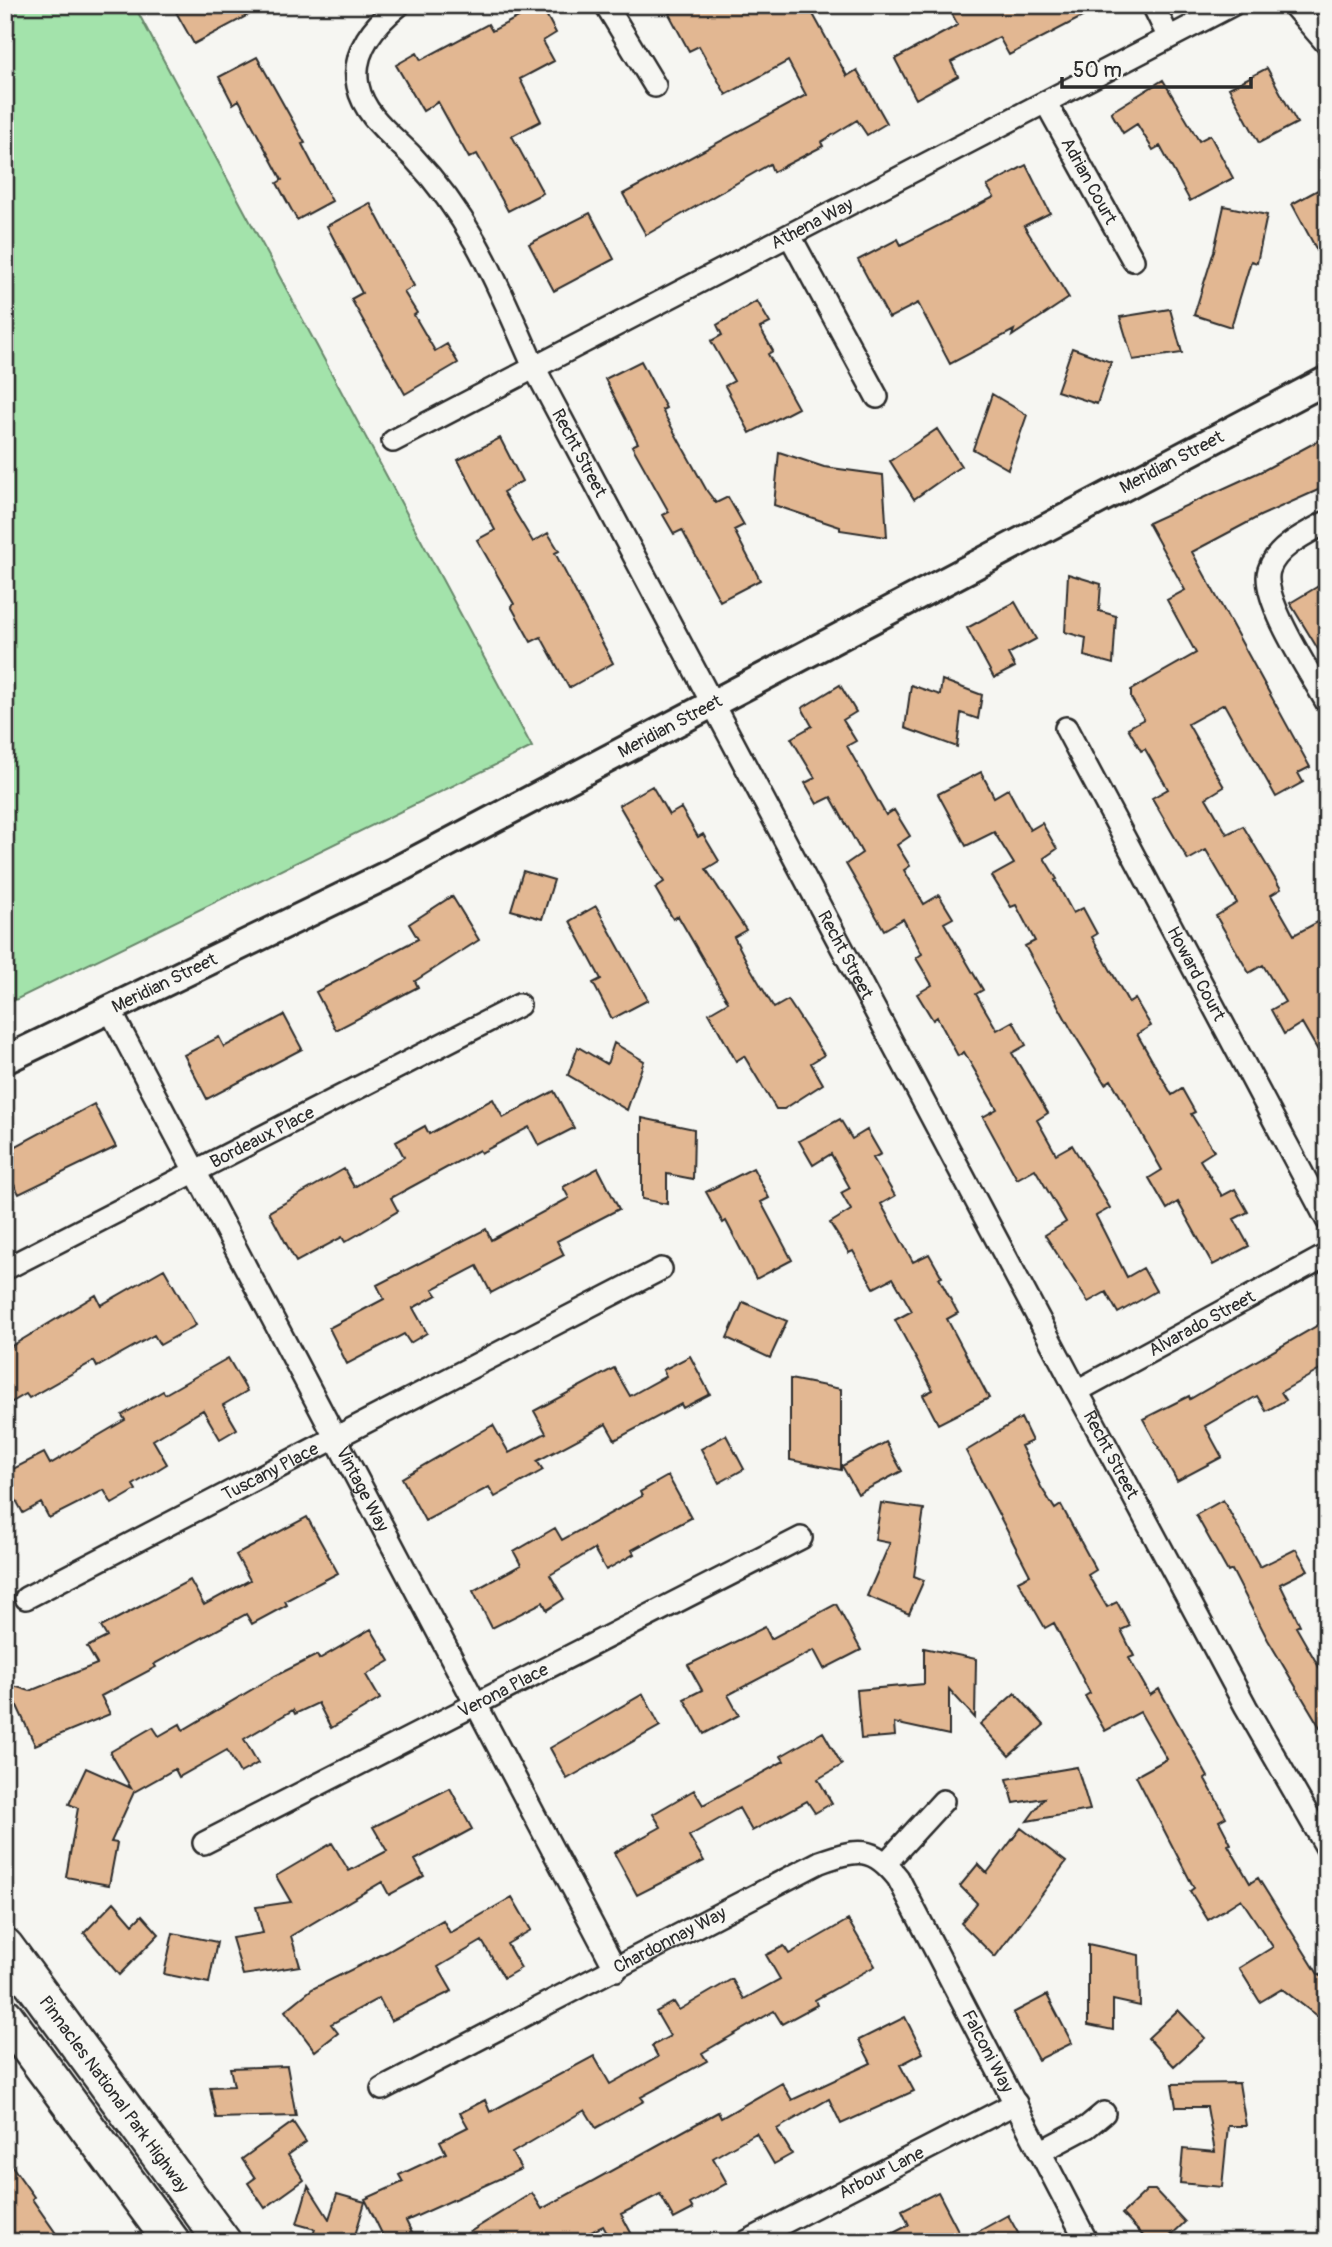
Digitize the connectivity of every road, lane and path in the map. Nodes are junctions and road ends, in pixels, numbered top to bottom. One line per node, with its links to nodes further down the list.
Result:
1 (399, 5): 12 (street, Recht Street)
2 (606, 5): 8 (street)
3 (1153, 5): 6 (street)
4 (1232, 5): 6 (street, Athena Way)
5 (1293, 5): 7 (street)
6 (1168, 36): 9 (street, Athena Way)
7 (1327, 44)
8 (655, 86)
9 (1046, 103): 10 (street, Athena Way); 11 (street, Adrian Court)
10 (790, 236): 12 (street, Athena Way); 14 (street)
11 (1133, 260)
12 (535, 369): 15 (street, Athena Way); 17 (street, Recht Street)
13 (1327, 380): 17 (street, Meridian Street)
14 (877, 397)
15 (393, 441)
16 (1327, 522): 18 (street)
17 (713, 703): 21 (street, Meridian Street); 28 (street, Recht Street)
18 (1327, 703)
19 (1066, 728): 24 (street, Howard Court)
20 (519, 1005): 23 (street, Bordeaux Place)
21 (109, 1008): 22 (street, Meridian Street); 23 (street, Vintage Way)
22 (5, 1060)
23 (195, 1172): 26 (street, Bordeaux Place); 29 (street, Vintage Way)
24 (1327, 1220)
25 (1327, 1255): 28 (street, Alvarado Street)
26 (5, 1269)
27 (661, 1269): 29 (street, Tuscany Place)
28 (1077, 1391): 35 (street, Recht Street)
29 (337, 1437): 31 (street, Tuscany Place); 32 (street, Vintage Way)
30 (801, 1538): 32 (street, Verona Place)
31 (26, 1598)
32 (477, 1704): 34 (street, Verona Place); 38 (street, Vintage Way)
33 (943, 1801): 36 (street)
34 (204, 1843)
35 (1327, 1848)
36 (886, 1863): 38 (street, Chardonnay Way); 41 (street, Falconi Way)
37 (5, 1946): 45 (main road, Pinnacles National Park Highway)
38 (616, 1970): 40 (street, Chardonnay Way)
39 (5, 2016): 44 (main road)
40 (382, 2089)
41 (1016, 2104): 43 (street, Falconi Way); 46 (street, Arbour Lane)
42 (1104, 2113): 43 (street)
43 (1041, 2152): 47 (street, Falconi Way)
44 (172, 2242)
45 (223, 2242)
46 (746, 2242)
47 (1087, 2242)

